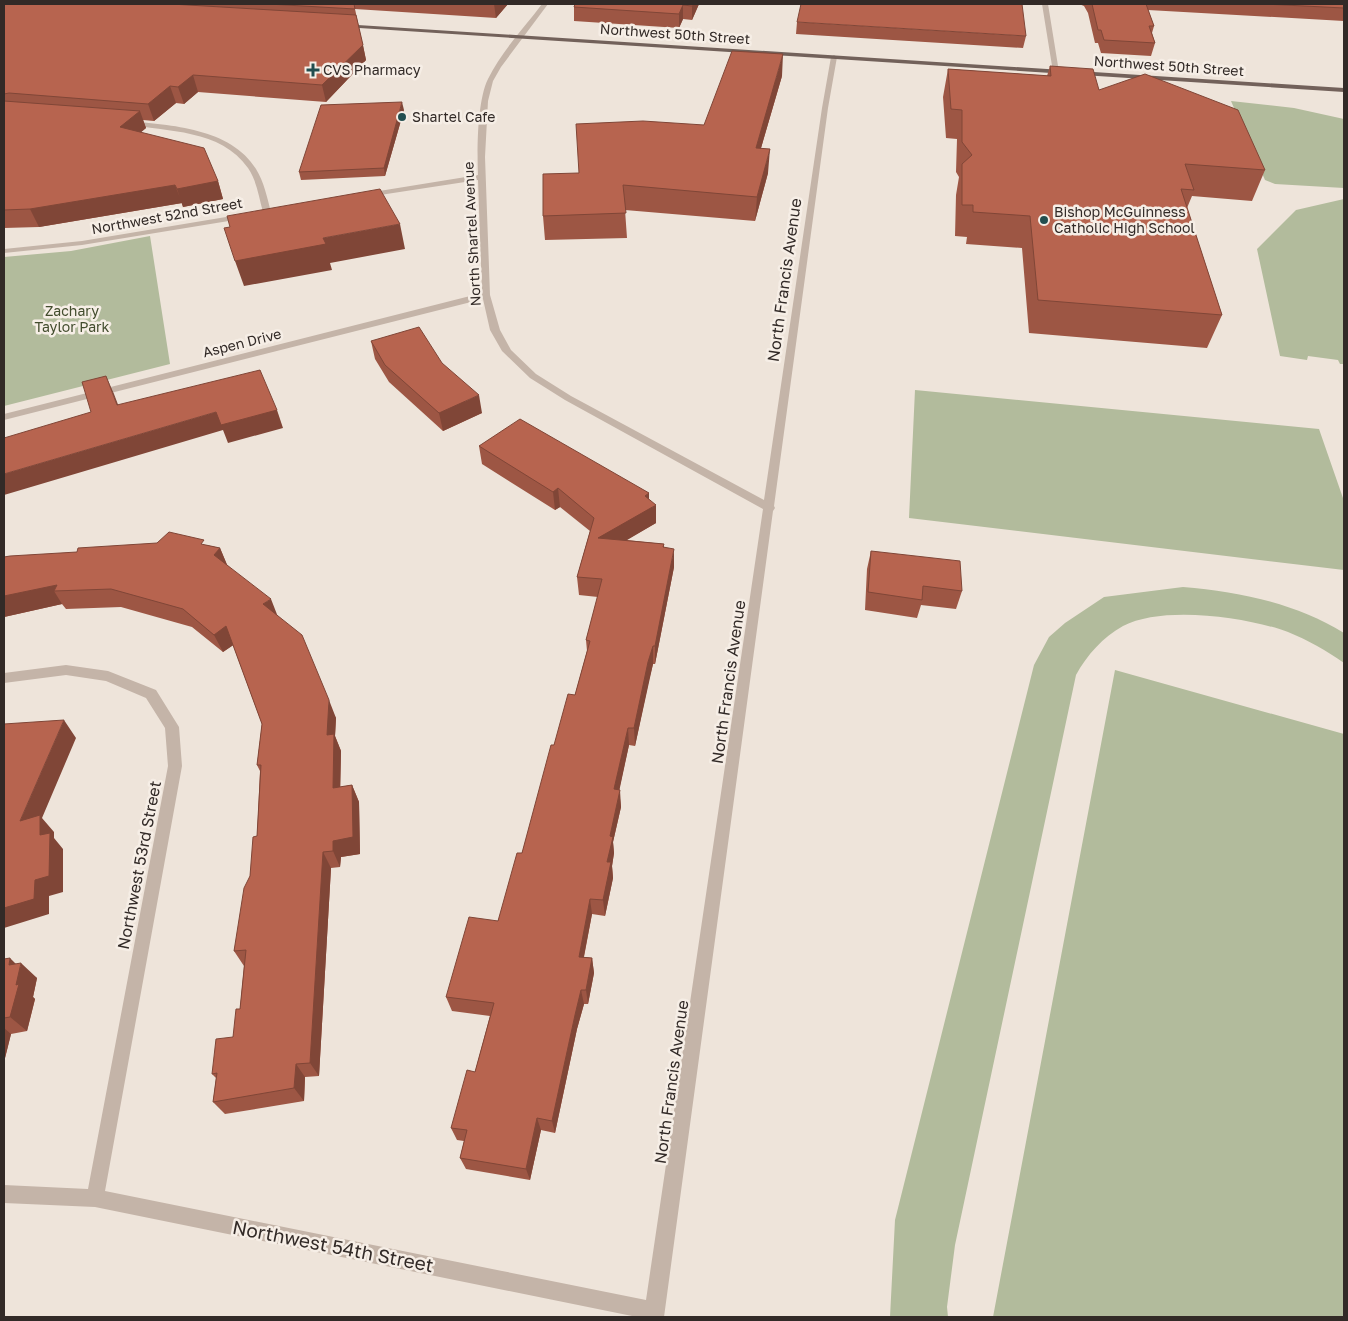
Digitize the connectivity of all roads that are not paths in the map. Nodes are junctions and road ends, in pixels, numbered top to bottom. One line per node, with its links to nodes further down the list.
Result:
1 (545, 4): 4 (street, North Shartel Avenue)
2 (1045, 4): 6 (street)
3 (340, 25): 4 (main road, Northwest 50th Street)
4 (520, 36): 5 (main road, Northwest 50th Street); 9 (street, North Shartel Avenue)
5 (834, 57): 6 (main road, Northwest 50th Street); 16 (street, North Francis Avenue)
6 (1056, 72): 7 (main road, Northwest 50th Street)
7 (1344, 90)
8 (117, 122): 12 (street)
9 (482, 177): 10 (street); 14 (street, North Shartel Avenue)
10 (354, 197)
11 (276, 210): 12 (street, Northwest 52nd Street)
12 (260, 213): 13 (street, Northwest 52nd Street)
13 (4, 251)
14 (486, 295): 15 (street, Aspen Drive); 16 (street, North Shartel Avenue)
15 (4, 417)
16 (770, 508): 20 (street, North Francis Avenue)
17 (4, 678): 19 (street, Northwest 53rd Street)
18 (4, 1194): 19 (street, Northwest 54th Street)
19 (95, 1198): 20 (street, Northwest 54th Street)
20 (654, 1314)

